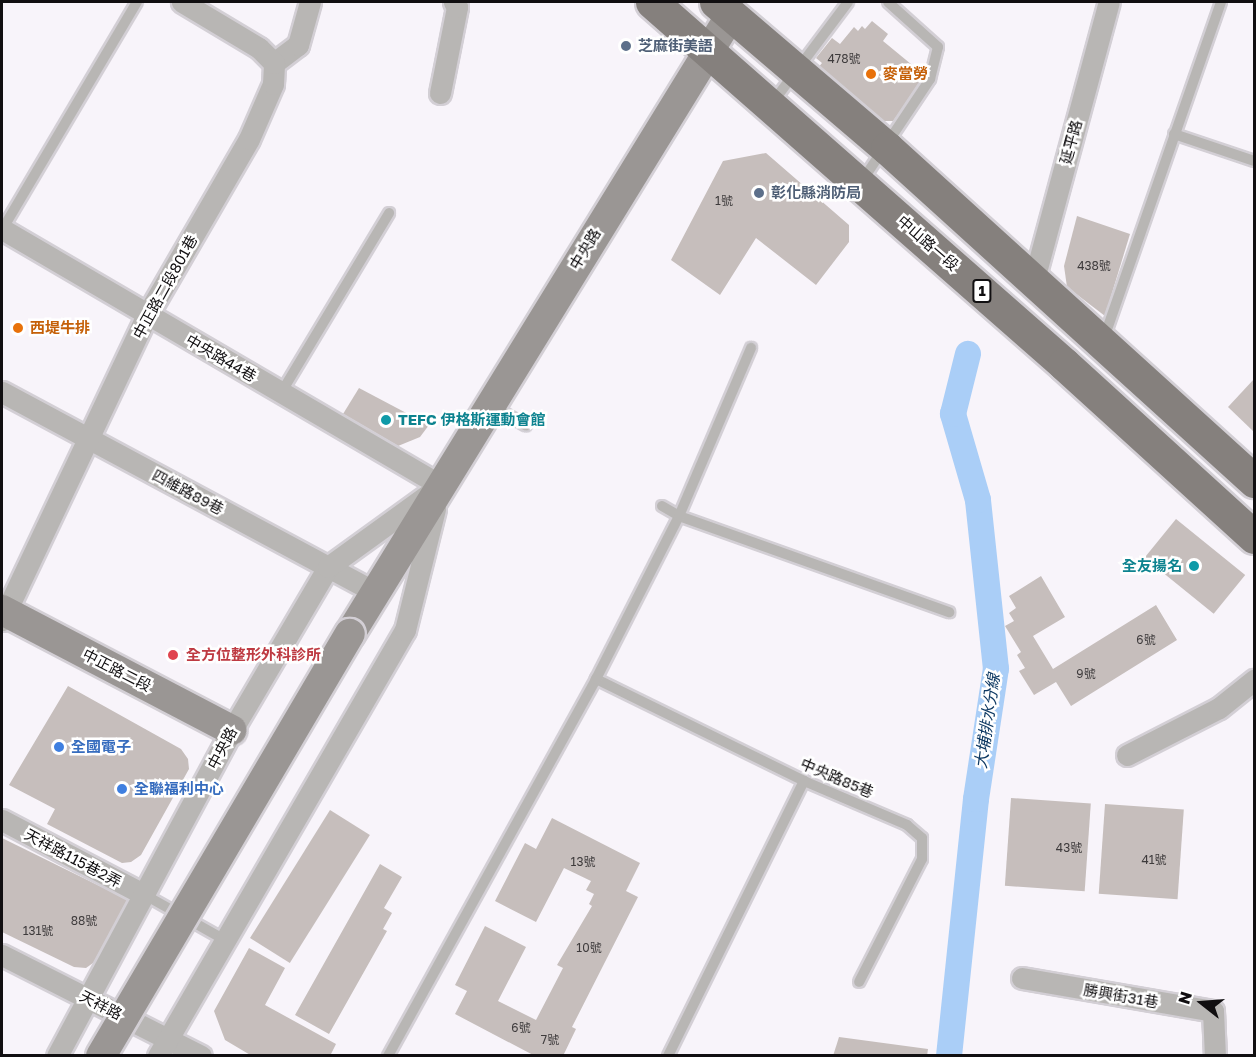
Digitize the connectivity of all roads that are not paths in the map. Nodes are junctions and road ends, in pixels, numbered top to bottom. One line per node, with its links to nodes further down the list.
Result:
1 (137, 2): 21 (lane)
2 (182, 2): 12 (street)
3 (310, 2): 12 (street)
4 (454, 2): 14 (street)
5 (652, 2): 11 (main road, 中山路一段 / 1)
6 (848, 2): 13 (lane)
7 (888, 2): 17 (lane)
8 (1109, 2): 22 (street, 延平路)
9 (1221, 2): 16 (lane)
10 (724, 8): 11 (street, 中央路); 13 (main road)
11 (707, 48): 15 (main road, 中山路一段 / 1); 28 (street, 中央路)
12 (274, 63): 23 (street, 中正路二段801巷)
13 (797, 73): 15 (lane); 17 (main road)
14 (440, 93)
15 (771, 105): 19 (main road, 中山路一段 / 1)
16 (1174, 134): 18 (lane); 24 (lane)
17 (886, 147): 19 (lane); 22 (main road)
18 (1254, 161)
19 (860, 184): 35 (main road, 中山路一段 / 1)
20 (389, 213): 27 (lane)
21 (2, 230): 23 (street, 中央路44巷)
22 (1033, 284): 24 (main road)
23 (147, 315): 27 (street, 中央路44巷); 30 (street, 中正路二段801巷)
24 (1102, 346): 31 (main road)
25 (751, 348): 34 (lane)
26 (2, 392): 30 (street, 四維路89巷)
27 (281, 393): 32 (street, 中央路44巷)
28 (490, 405): 29 (lane); 32 (street, 中央路)
29 (526, 426)
30 (88, 438): 36 (street, 四維路89巷); 39 (street, 中正路二段801巷)
31 (1254, 481)
32 (440, 485): 36 (street, 中央路); 37 (street, 中央路); 47 (street, 中央路)
33 (662, 506): 34 (lane)
34 (679, 516): 38 (lane); 40 (lane)
35 (1254, 537)
36 (328, 567): 37 (street, 四維路89巷); 42 (street, 中央路)
37 (375, 592): 54 (street, 中央路, bridge)
38 (949, 612)
39 (3, 614): 42 (street, 中正路二段)
40 (596, 679): 44 (lane, 中央路85巷); 56 (lane)
41 (1254, 680): 43 (street)
42 (232, 730): 46 (street, 中央路)
43 (1127, 755)
44 (804, 781): 50 (lane, 中央路85巷); 57 (lane)
45 (2, 820): 46 (street, 天祥路115巷2弄)
46 (145, 895): 47 (lane); 51 (street, 中央路)
47 (225, 940): 52 (street, 中央路)
48 (2, 955): 51 (street, 天祥路)
49 (1022, 978): 58 (street, 勝興街31巷)
50 (859, 982)
51 (89, 999): 52 (street, 天祥路); 53 (street, 中央路)
52 (163, 1048): 55 (street, 天祥路)
53 (57, 1056)
54 (101, 1056)
55 (201, 1056)
56 (388, 1056)
57 (668, 1056)
58 (1215, 1056)

